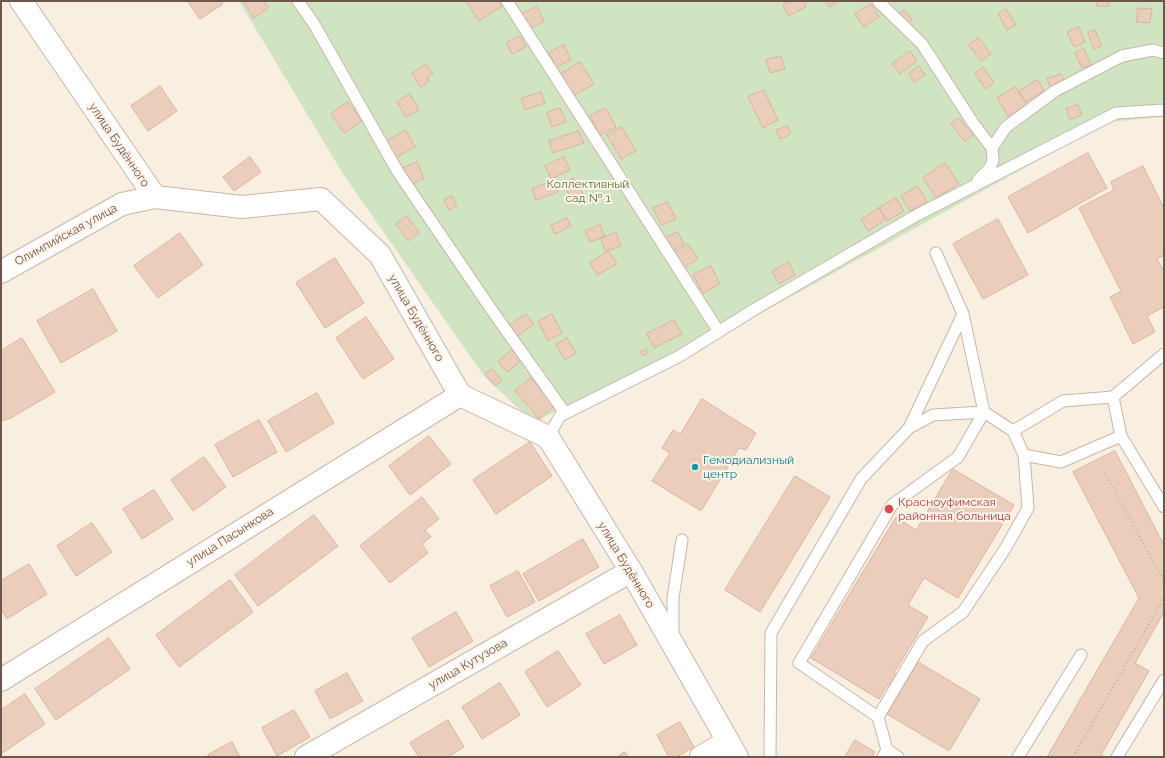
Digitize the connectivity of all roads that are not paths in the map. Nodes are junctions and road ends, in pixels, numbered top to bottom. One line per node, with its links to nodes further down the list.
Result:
1 (21, 1): 9 (street, улица Будённого)
2 (298, 1): 18 (lane)
3 (507, 1): 13 (lane)
4 (878, 1): 7 (lane)
5 (1164, 53): 7 (lane)
6 (1164, 110): 8 (lane)
7 (992, 148): 8 (lane)
8 (965, 190): 13 (lane)
9 (155, 197): 11 (street, Олимпийская улица); 15 (street, улица Будённого)
10 (936, 253): 12 (lane)
11 (1, 272)
12 (963, 314): 17 (lane); 19 (lane)
13 (719, 332): 18 (lane)
14 (1164, 354): 16 (lane)
15 (460, 395): 22 (street); 29 (street, улица Пасынкова)
16 (1113, 397): 20 (lane); 21 (lane)
17 (984, 412): 19 (lane); 20 (lane); 31 (lane)
18 (565, 413): 22 (lane)
19 (909, 428): 36 (lane)
20 (1013, 431): 23 (lane)
21 (1121, 436): 23 (lane); 24 (lane)
22 (548, 437): 26 (street, улица Будённого)
23 (1024, 455): 31 (lane)
24 (1164, 507)
25 (682, 540): 27 (lane)
26 (631, 571): 27 (street, улица Будённого); 34 (street, улица Кутузова)
27 (673, 646): 32 (street, улица Будённого)
28 (1082, 655): 38 (lane)
29 (1, 680)
30 (1164, 680): 39 (lane)
31 (878, 717): 33 (lane)
32 (732, 749): 35 (street)
33 (885, 753): 37 (lane)
34 (306, 757)
35 (701, 757)
36 (770, 757)
37 (898, 757)
38 (1018, 757)
39 (1117, 757)

